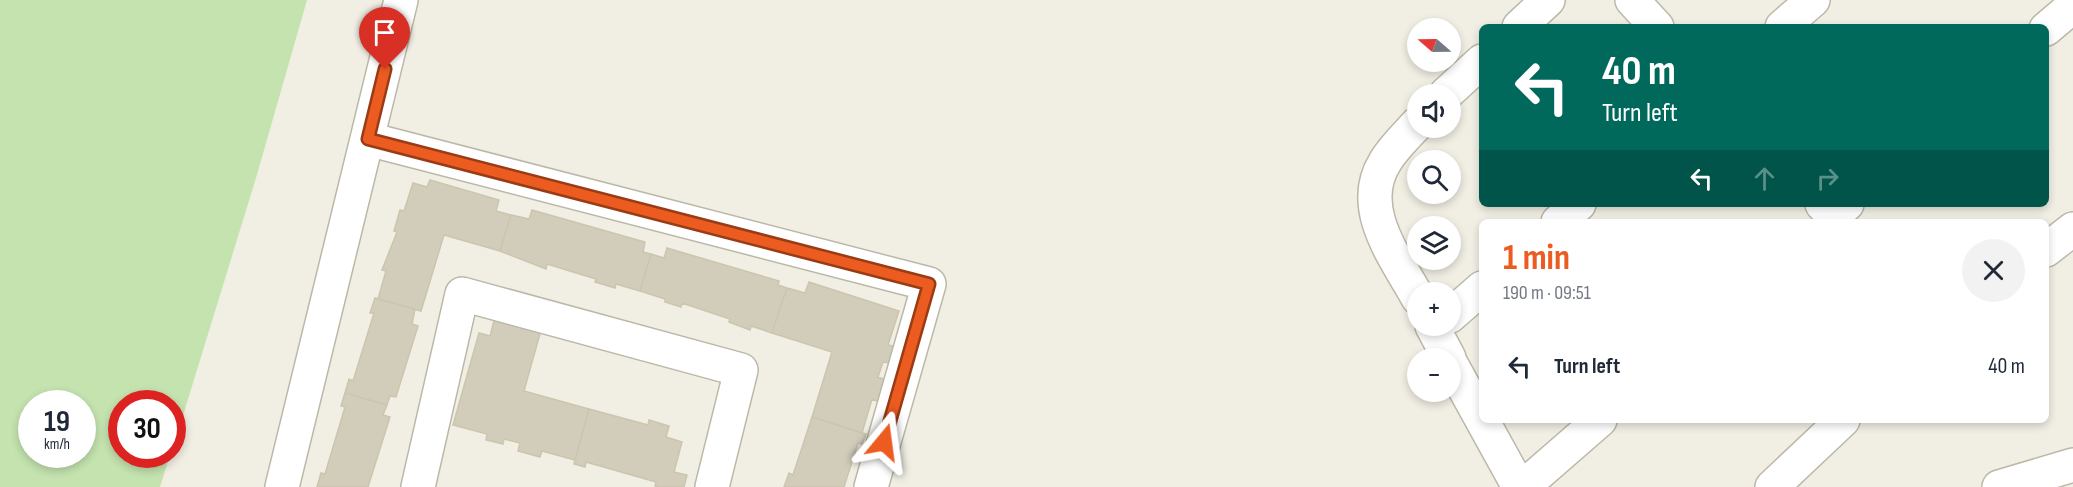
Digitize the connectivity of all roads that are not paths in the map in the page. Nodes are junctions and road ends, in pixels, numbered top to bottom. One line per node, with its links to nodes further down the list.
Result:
1 (401, 0): 13 (street)
2 (1548, 0): 6 (street)
3 (1632, 0): 7 (street)
4 (1813, 0): 8 (street)
5 (2073, 6): 9 (street)
6 (1522, 24)
7 (1654, 24)
8 (1785, 24)
9 (2049, 26)
10 (1479, 64): 11 (street)
11 (1457, 84)
12 (1407, 136): 18 (street)
13 (368, 139): 27 (street); 30 (street)
14 (1576, 207): 15 (street)
15 (1562, 219)
16 (2073, 229): 17 (street)
17 (2049, 248)
18 (1410, 282)
19 (1479, 291): 20 (street)
20 (1461, 306)
21 (1461, 380): 22 (street)
22 (1479, 412)
23 (1485, 423): 31 (street)
24 (1596, 423): 31 (street)
25 (1840, 423): 32 (street)
26 (2073, 465): 33 (street)
27 (282, 487)
28 (418, 487): 29 (street)
29 (712, 487)
30 (871, 487)
31 (1521, 487)
32 (1773, 487)
33 (1999, 487)

